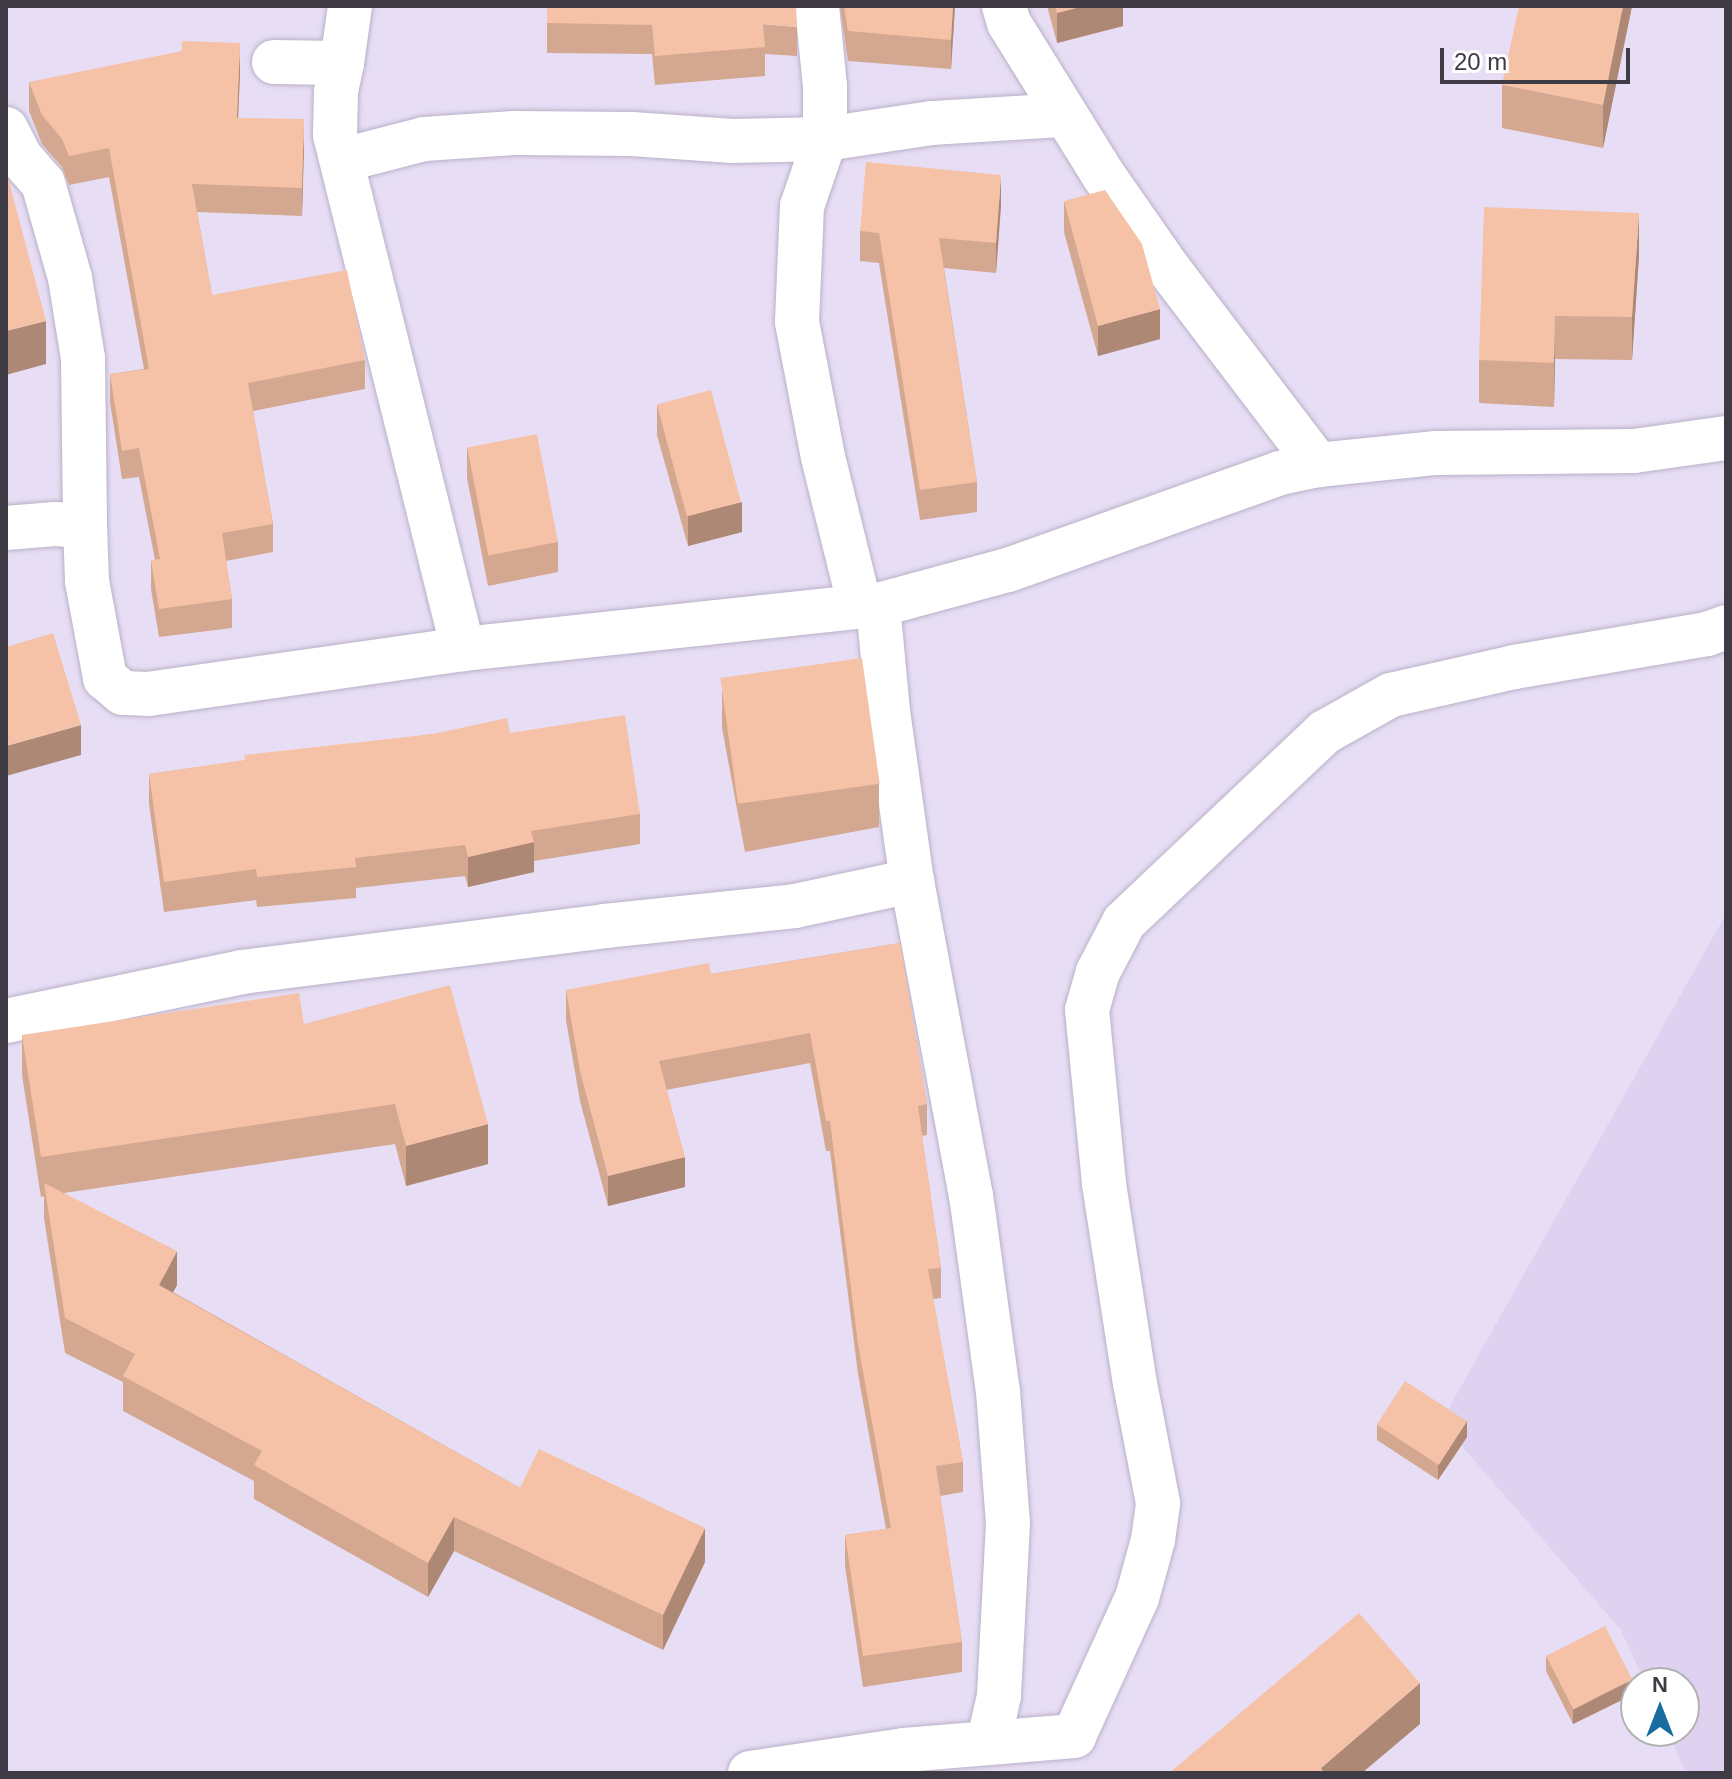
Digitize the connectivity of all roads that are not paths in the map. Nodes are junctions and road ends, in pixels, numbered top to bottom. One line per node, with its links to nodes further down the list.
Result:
1 (350, 6): 5 (street)
2 (817, 6): 8 (street)
3 (1004, 6): 6 (street)
4 (274, 62): 5 (street)
5 (342, 63): 9 (street)
6 (1064, 115): 8 (street); 11 (street)
7 (6, 129): 12 (street)
8 (825, 139): 9 (street); 14 (street)
9 (343, 160): 16 (street)
10 (1726, 438): 11 (street)
11 (1318, 465): 14 (street)
12 (85, 526): 13 (street); 16 (street)
13 (6, 528)
14 (869, 605): 16 (street); 17 (street)
15 (1726, 627): 19 (street)
16 (463, 649)
17 (912, 881): 18 (street); 19 (street)
18 (6, 1021)
19 (989, 1740): 20 (street)
20 (750, 1773)

